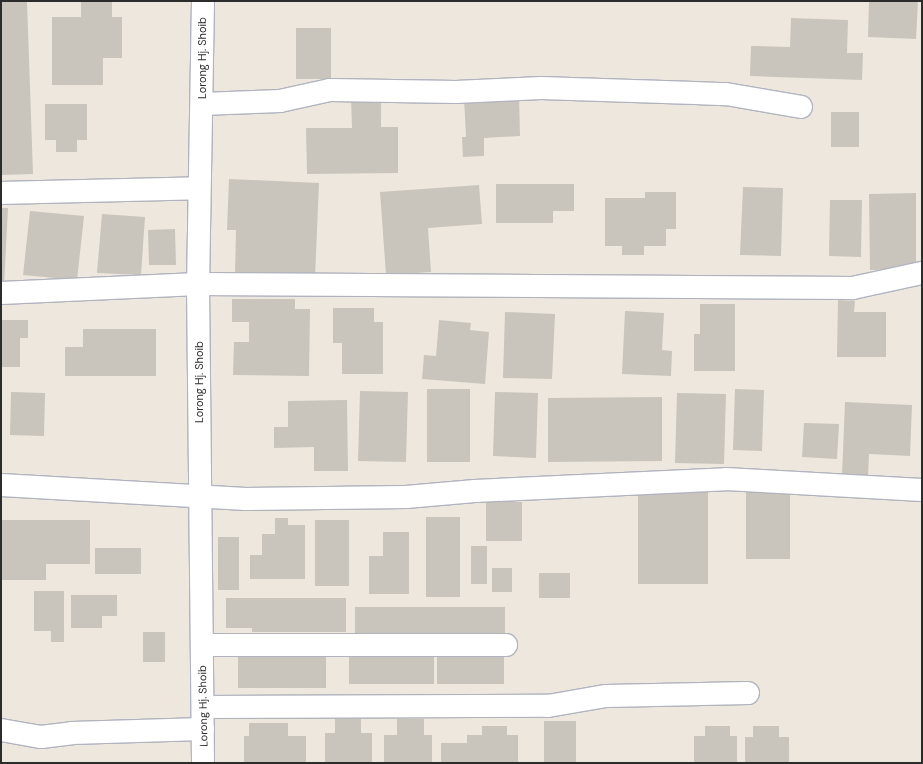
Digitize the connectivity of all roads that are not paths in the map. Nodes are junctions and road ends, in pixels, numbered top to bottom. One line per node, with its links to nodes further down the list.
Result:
1 (203, 1): 2 (street, Lorong Hj. Shoib)
2 (202, 104): 3 (street); 4 (street, Lorong Hj. Shoib)
3 (801, 107)
4 (199, 188): 5 (street); 7 (street, Lorong Hj. Shoib)
5 (1, 193)
6 (922, 273): 7 (street)
7 (198, 284): 8 (street); 11 (street, Lorong Hj. Shoib)
8 (1, 293)
9 (1, 485): 11 (street)
10 (922, 490): 11 (street)
11 (200, 498): 12 (street, Lorong Hj. Shoib)
12 (202, 645): 13 (street); 15 (street, Lorong Hj. Shoib)
13 (506, 645)
14 (748, 693): 15 (street)
15 (204, 707): 16 (street, Lorong Hj. Shoib)
16 (204, 729): 17 (street); 18 (street, Lorong Hj. Shoib)
17 (1, 730)
18 (204, 763)

